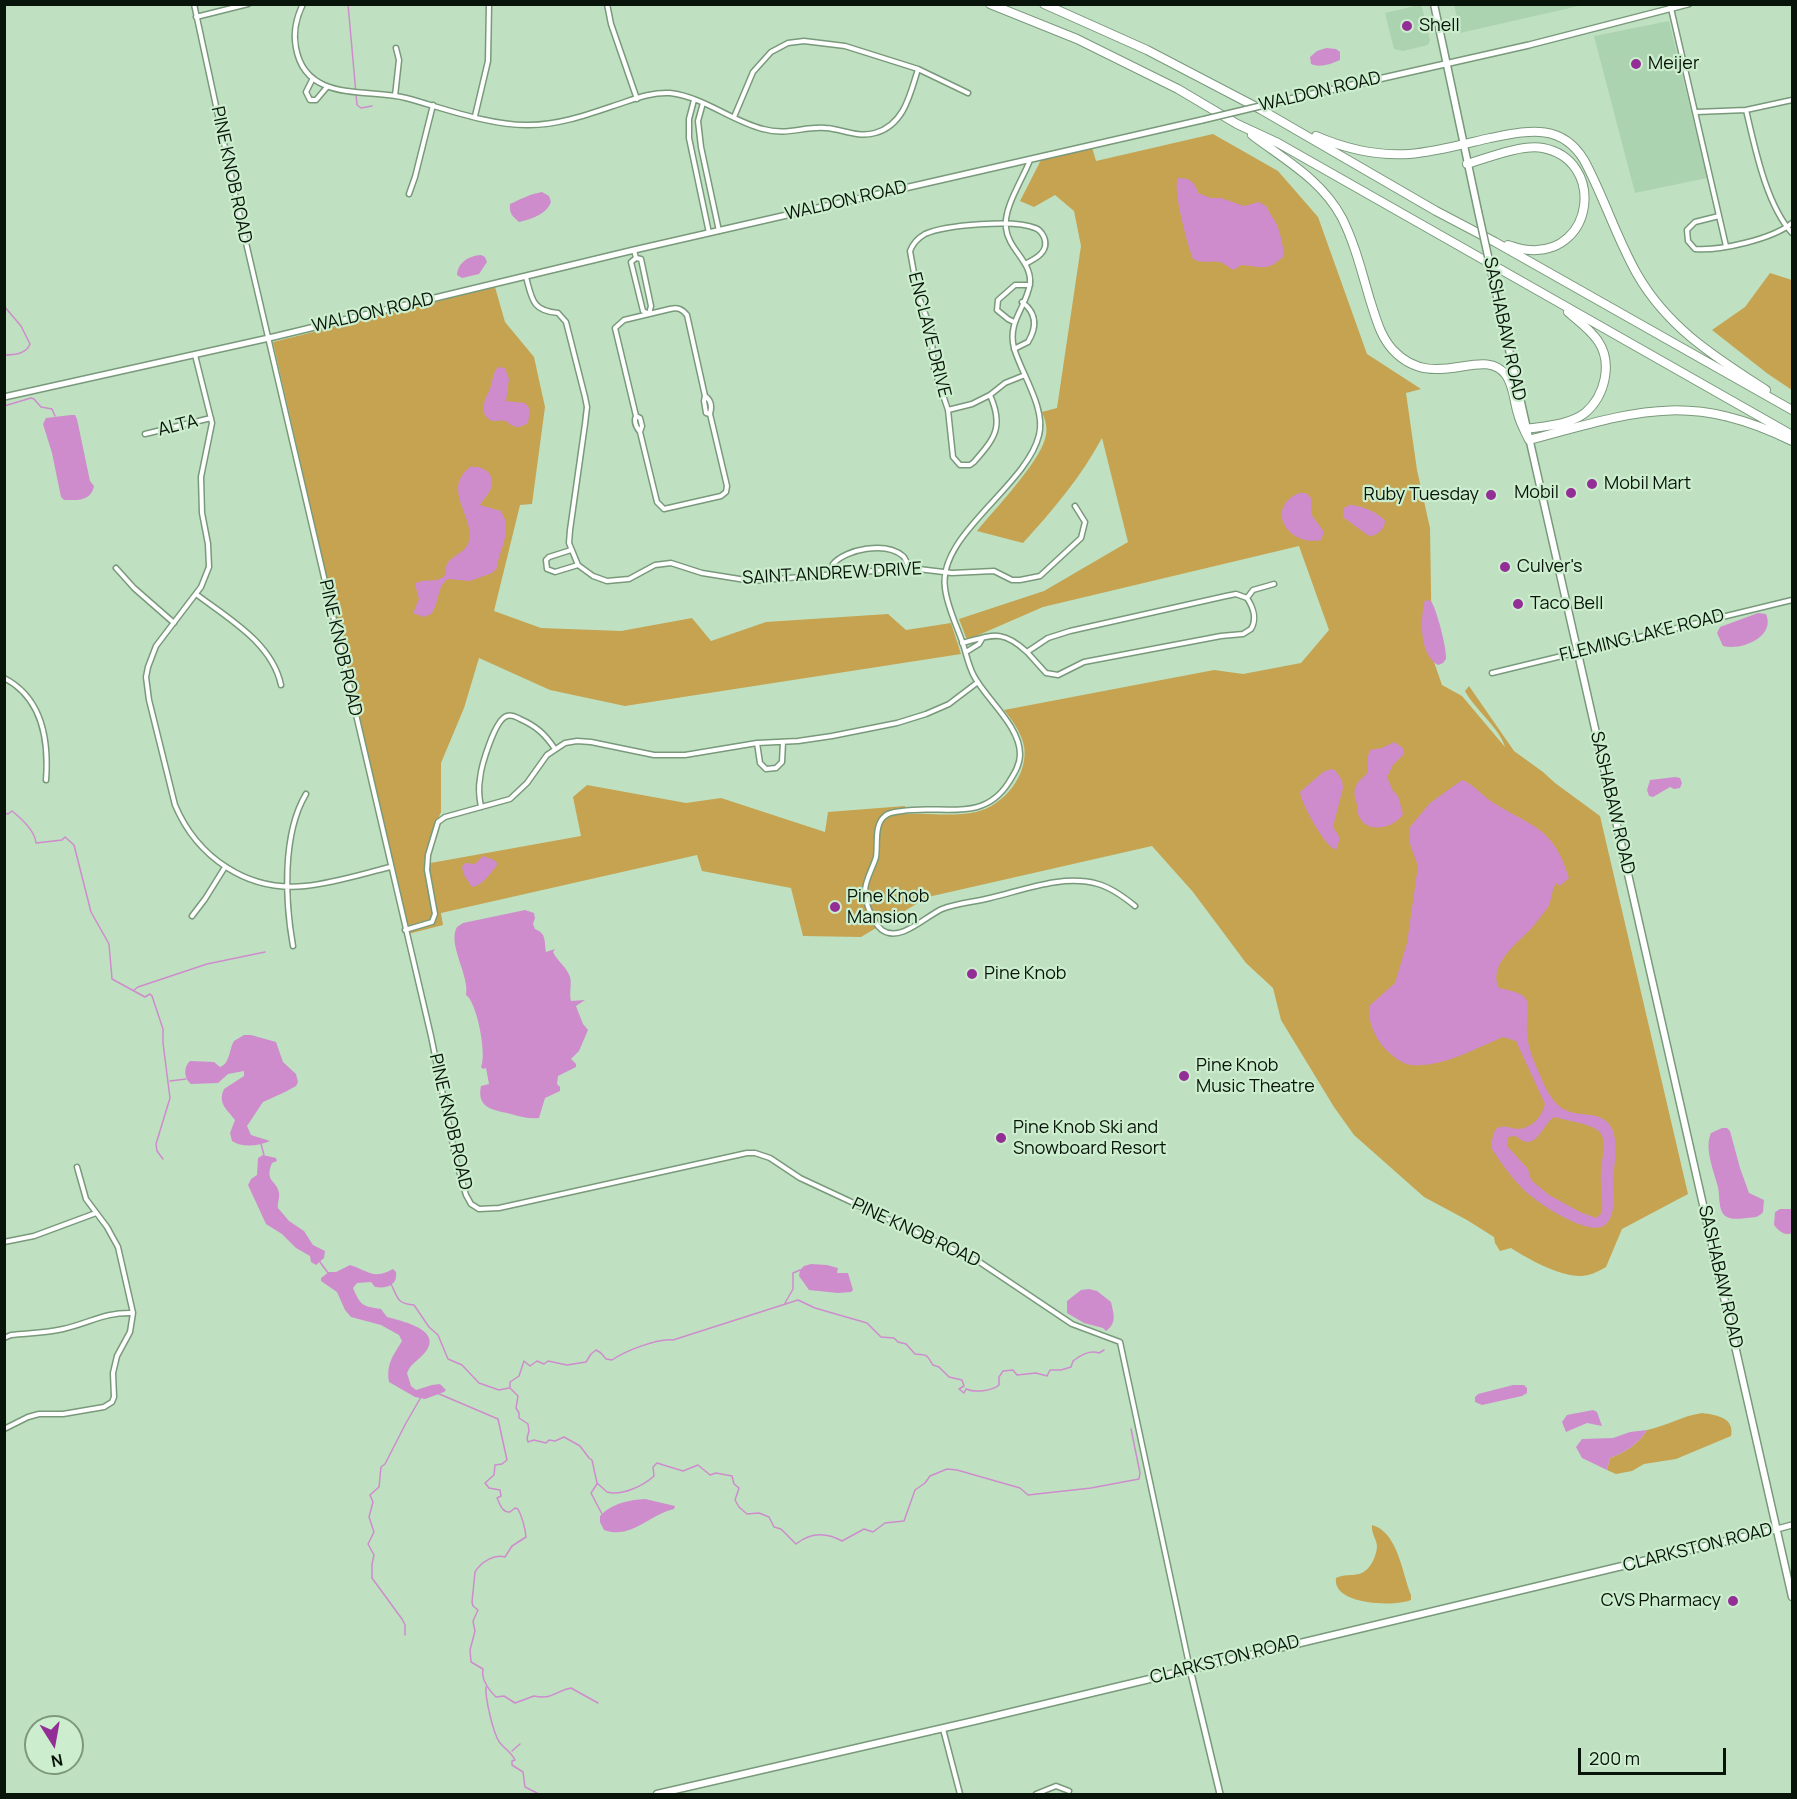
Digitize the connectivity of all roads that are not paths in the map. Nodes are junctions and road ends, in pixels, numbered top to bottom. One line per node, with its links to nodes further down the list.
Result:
1 (194, 4): 11 (street, PINE KNOB ROAD)
2 (248, 4): 11 (street)
3 (489, 4): 27 (street)
4 (607, 4): 19 (street)
5 (990, 4): 29 (highway)
6 (1044, 4): 26 (highway)
7 (1688, 4): 10 (street, WALDON ROAD)
8 (301, 5): 15 (street)
9 (1433, 6): 13 (main road, SASHABAW ROAD)
10 (1671, 6): 13 (street, WALDON ROAD); 25 (street)
11 (196, 17): 54 (street, PINE KNOB ROAD)
12 (396, 48): 18 (street)
13 (1447, 63): 30 (main road, SASHABAW ROAD); 31 (street, WALDON ROAD, bridge)
14 (918, 69): 17 (street); 28 (street); 28 (street)
15 (313, 78): 16 (street); 16 (street)
16 (327, 87): 18 (street)
17 (968, 93)
18 (395, 96): 23 (street)
19 (636, 99): 20 (street); 27 (street)
20 (694, 100): 22 (street); 34 (street)
21 (1792, 100): 24 (street)
22 (704, 103): 28 (street); 33 (street)
23 (433, 105): 27 (street); 35 (street)
24 (1746, 110): 25 (street); 39 (street)
25 (1696, 112): 36 (street)
26 (1267, 113): 30 (highway); 43 (highway)
27 (475, 116)
28 (734, 117)
29 (1238, 124): 50 (highway); 66 (highway)
30 (1462, 144): 32 (main road, SASHABAW ROAD); 60 (highway)
31 (1030, 159): 38 (street); 40 (street, WALDON ROAD)
32 (1467, 164): 43 (highway); 63 (main road, SASHABAW ROAD, bridge)
33 (706, 172): 34 (street); 40 (street)
34 (697, 174): 41 (street)
35 (409, 194)
36 (1719, 216): 44 (street); 44 (street)
37 (1792, 223): 39 (street)
38 (1005, 224): 47 (street); 47 (street); 61 (street, ENCLAVE DRIVE)
39 (1787, 227): 42 (street); 44 (street)
40 (719, 231): 41 (street, WALDON ROAD)
41 (709, 233): 45 (street, WALDON ROAD)
42 (1792, 233)
43 (1495, 242): 60 (highway)
44 (1726, 246)
45 (634, 250): 46 (street); 48 (street, WALDON ROAD)
46 (636, 258): 52 (street); 52 (street)
47 (1025, 264): 49 (street)
48 (525, 277): 54 (street, WALDON ROAD); 69 (street)
49 (1030, 285): 51 (street); 53 (street)
50 (1548, 296): 63 (highway); 65 (highway)
51 (1022, 302): 53 (street); 55 (street)
52 (649, 314): 52 (street)
53 (1014, 322): 55 (street)
54 (268, 338): 56 (street, WALDON ROAD); 96 (street, PINE KNOB ROAD)
55 (1014, 349): 57 (street)
56 (195, 354): 59 (street, WALDON ROAD); 62 (street)
57 (1025, 375): 58 (street); 73 (street)
58 (990, 396): 61 (street); 61 (street, ENCLAVE DRIVE)
59 (4, 397)
60 (1789, 408)
61 (948, 410)
62 (211, 418): 64 (street, ALTA); 76 (street)
63 (1526, 429): 66 (main road, SASHABAW ROAD)
64 (145, 434)
65 (1792, 435)
66 (1529, 440): 67 (highway); 84 (main road, SASHABAW ROAD)
67 (1792, 441)
68 (1075, 506): 73 (street, SAINT ANDREW DRIVE)
69 (572, 550): 70 (street); 70 (street)
70 (578, 565): 74 (street, SAINT ANDREW DRIVE)
71 (116, 568): 79 (street)
72 (909, 568): 73 (street, SAINT ANDREW DRIVE); 74 (street, SAINT ANDREW DRIVE); 74 (street)
73 (945, 572): 81 (street)
74 (834, 575)
75 (1274, 584): 77 (street)
76 (196, 594): 79 (street); 88 (street)
77 (1247, 598): 83 (street); 83 (street)
78 (1792, 600): 84 (street, FLEMING LAKE ROAD)
79 (174, 623): 95 (street)
80 (983, 639): 81 (street); 82 (street); 83 (street)
81 (962, 643): 82 (street)
82 (966, 652): 87 (street)
83 (1027, 652)
84 (1578, 652): 85 (street, FLEMING LAKE ROAD); 109 (main road, SASHABAW ROAD)
85 (1492, 673)
86 (4, 678): 92 (street)
87 (978, 682): 89 (street); 98 (street)
88 (281, 685)
89 (783, 742): 90 (street); 90 (street)
90 (757, 743): 91 (street)
91 (555, 748): 94 (street); 94 (street)
92 (46, 780)
93 (306, 794): 97 (street)
94 (481, 807): 100 (street)
95 (225, 867): 97 (street); 99 (street)
96 (390, 867): 97 (street); 100 (street, PINE KNOB ROAD)
97 (288, 886): 101 (street)
98 (1135, 906)
99 (192, 916)
100 (405, 930): 111 (street, PINE KNOB ROAD)
101 (293, 946)
102 (77, 1167): 103 (street)
103 (96, 1213): 104 (street); 105 (street)
104 (4, 1242)
105 (133, 1313): 106 (street); 107 (street)
106 (4, 1338)
107 (4, 1429)
108 (1792, 1525): 109 (street, CLARKSTON ROAD)
109 (1777, 1529): 110 (main road, SASHABAW ROAD); 111 (main road, CLARKSTON ROAD)
110 (1792, 1597)
111 (1190, 1669): 112 (main road, CLARKSTON ROAD); 117 (street, PINE KNOB ROAD)
112 (944, 1729): 114 (main road, CLARKSTON ROAD); 115 (street)
113 (1069, 1791): 116 (street)
114 (657, 1794)
115 (960, 1794)
116 (1036, 1794)
117 (1220, 1794)

